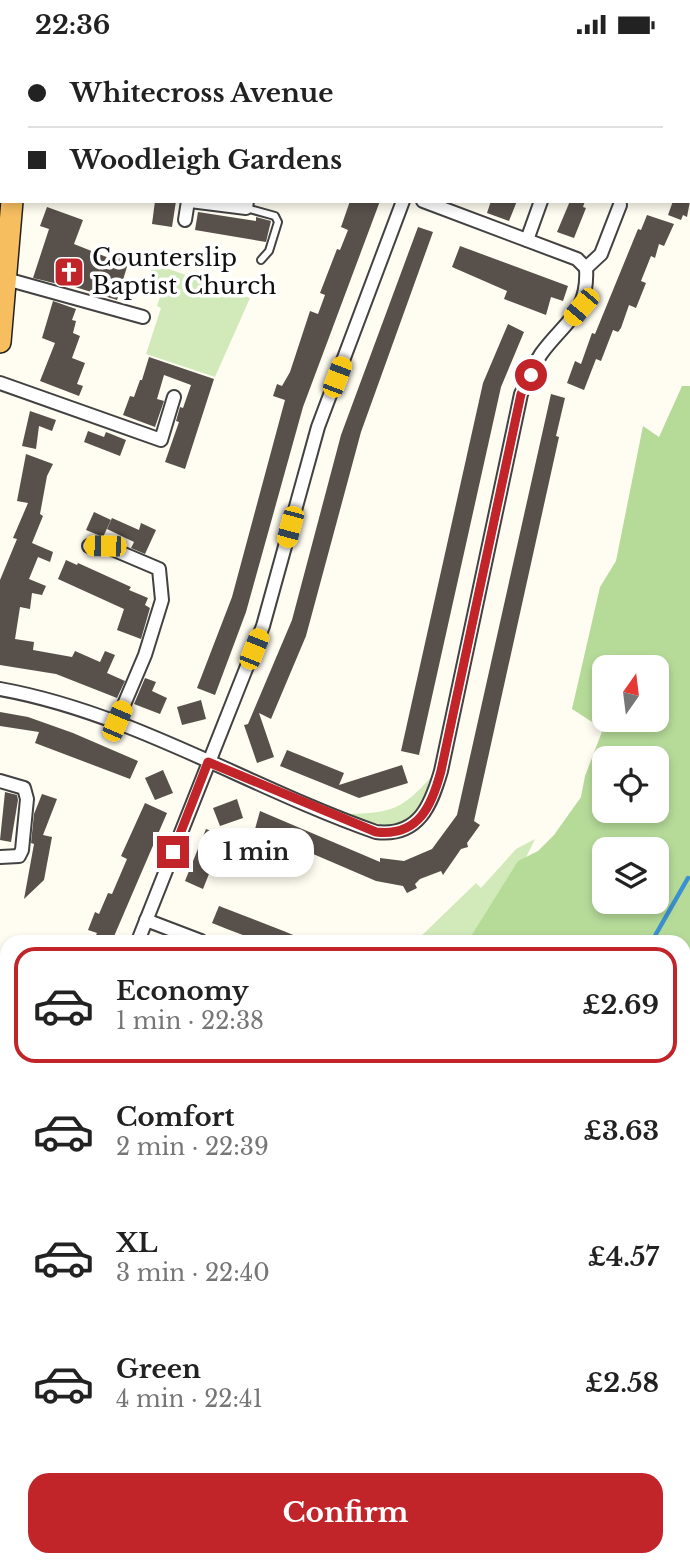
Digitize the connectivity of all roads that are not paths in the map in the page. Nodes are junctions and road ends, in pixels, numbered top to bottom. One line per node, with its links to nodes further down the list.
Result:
1 (12, 203): 13 (highway)
2 (189, 203): 9 (street)
3 (218, 203): 7 (street)
4 (402, 203): 21 (street)
5 (428, 203): 10 (street)
6 (540, 203): 10 (street)
7 (247, 205): 11 (lane)
8 (620, 205): 12 (street)
9 (185, 221)
10 (527, 240): 12 (street)
11 (261, 260)
12 (586, 268): 21 (street)
13 (6, 279): 14 (street); 15 (highway)
14 (143, 317)
15 (0, 342)
16 (0, 383): 17 (street)
17 (174, 397)
18 (89, 546): 20 (street)
19 (0, 689): 20 (street)
20 (117, 721): 21 (street)
21 (208, 762): 24 (street)
22 (0, 781): 23 (street)
23 (0, 857)
24 (146, 920): 25 (street); 26 (street)
25 (140, 935)
26 (185, 935)

